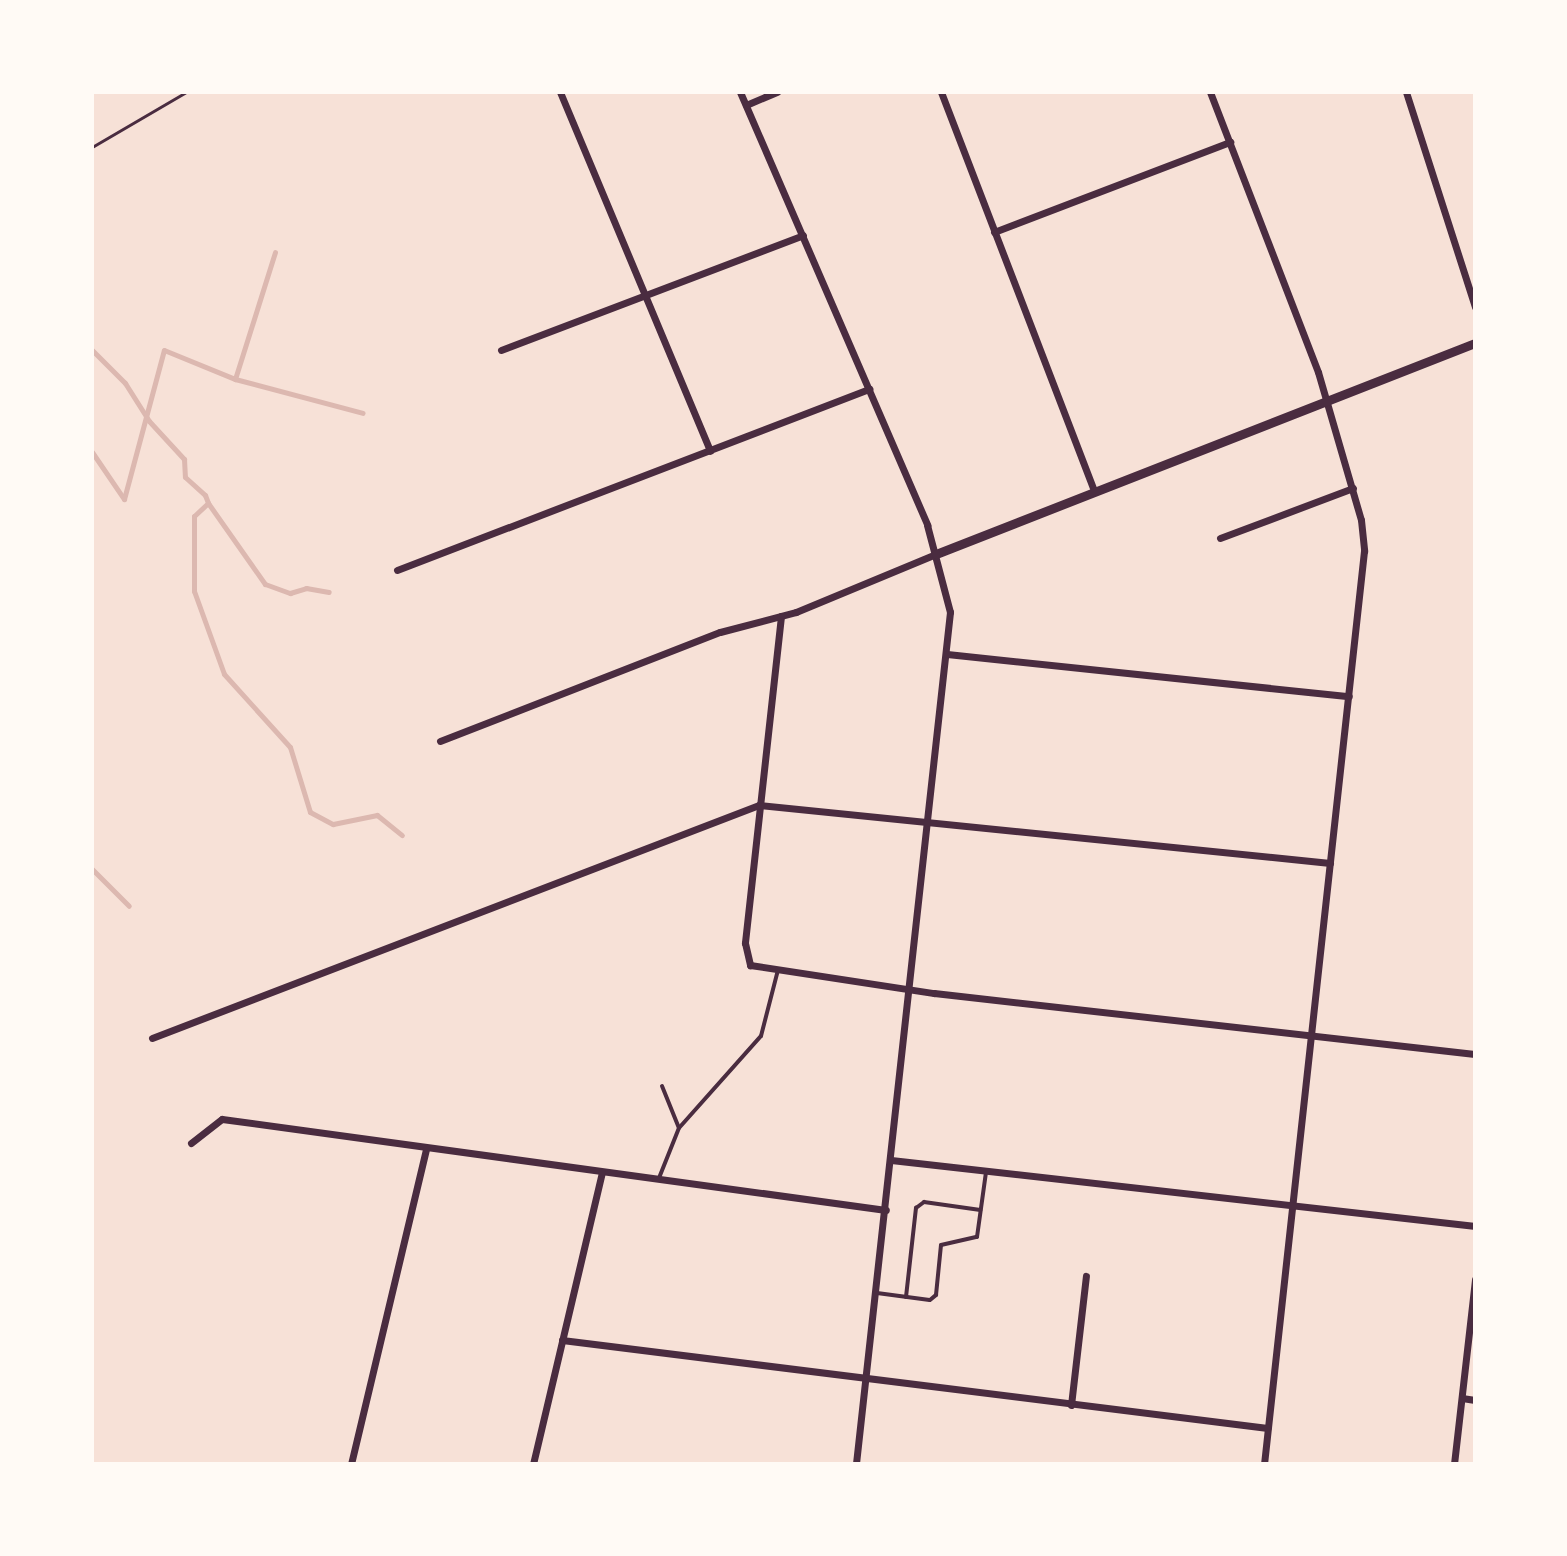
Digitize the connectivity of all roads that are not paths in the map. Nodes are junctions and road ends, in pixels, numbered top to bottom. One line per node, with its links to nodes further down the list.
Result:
1 (560, 92): 11 (street)
2 (740, 92): 7 (street)
3 (777, 92): 7 (street)
4 (941, 92): 9 (street)
5 (1210, 92): 8 (street)
6 (1406, 92): 12 (street)
7 (746, 105): 10 (street)
8 (1230, 142): 9 (street); 16 (street)
9 (994, 232): 19 (street)
10 (803, 235): 11 (street); 15 (street)
11 (645, 296): 14 (street); 17 (street)
12 (1475, 307)
13 (1475, 343): 16 (street)
14 (501, 350)
15 (869, 389): 17 (street); 21 (street)
16 (1326, 400): 18 (street); 19 (street)
17 (710, 451): 22 (street)
18 (1353, 488): 20 (street); 25 (street)
19 (1094, 490): 21 (street)
20 (1220, 538)
21 (936, 554): 23 (street); 24 (street)
22 (397, 570)
23 (781, 616): 26 (street); 27 (street)
24 (947, 654): 25 (street); 28 (street)
25 (1349, 696): 29 (street)
26 (440, 741)
27 (759, 805): 28 (street); 30 (street); 33 (street)
28 (929, 820): 29 (street); 31 (street)
29 (1330, 863): 32 (street)
30 (778, 970): 31 (street); 36 (lane)
31 (910, 987): 32 (street); 39 (street)
32 (1311, 1036): 34 (street); 43 (street)
33 (152, 1038)
34 (1475, 1054)
35 (662, 1086): 36 (lane)
36 (679, 1128): 42 (lane)
37 (191, 1143): 38 (street)
38 (426, 1148): 41 (street); 57 (street)
39 (891, 1160): 40 (street); 44 (street)
40 (986, 1171): 43 (street); 45 (lane)
41 (602, 1172): 42 (street); 51 (street)
42 (659, 1179): 44 (street)
43 (1291, 1207): 46 (street); 56 (street)
44 (886, 1210): 49 (street)
45 (980, 1210): 50 (lane); 50 (lane)
46 (1475, 1226)
47 (1086, 1276): 55 (street)
48 (1475, 1279): 53 (street)
49 (877, 1293): 50 (lane); 52 (street)
50 (906, 1297)
51 (562, 1340): 52 (street); 58 (street)
52 (865, 1382): 55 (street); 59 (street)
53 (1462, 1398): 54 (street); 61 (street)
54 (1475, 1400)
55 (1071, 1405): 56 (street)
56 (1268, 1428): 60 (street)
57 (351, 1464)
58 (533, 1464)
59 (856, 1464)
60 (1264, 1464)
61 (1454, 1464)

